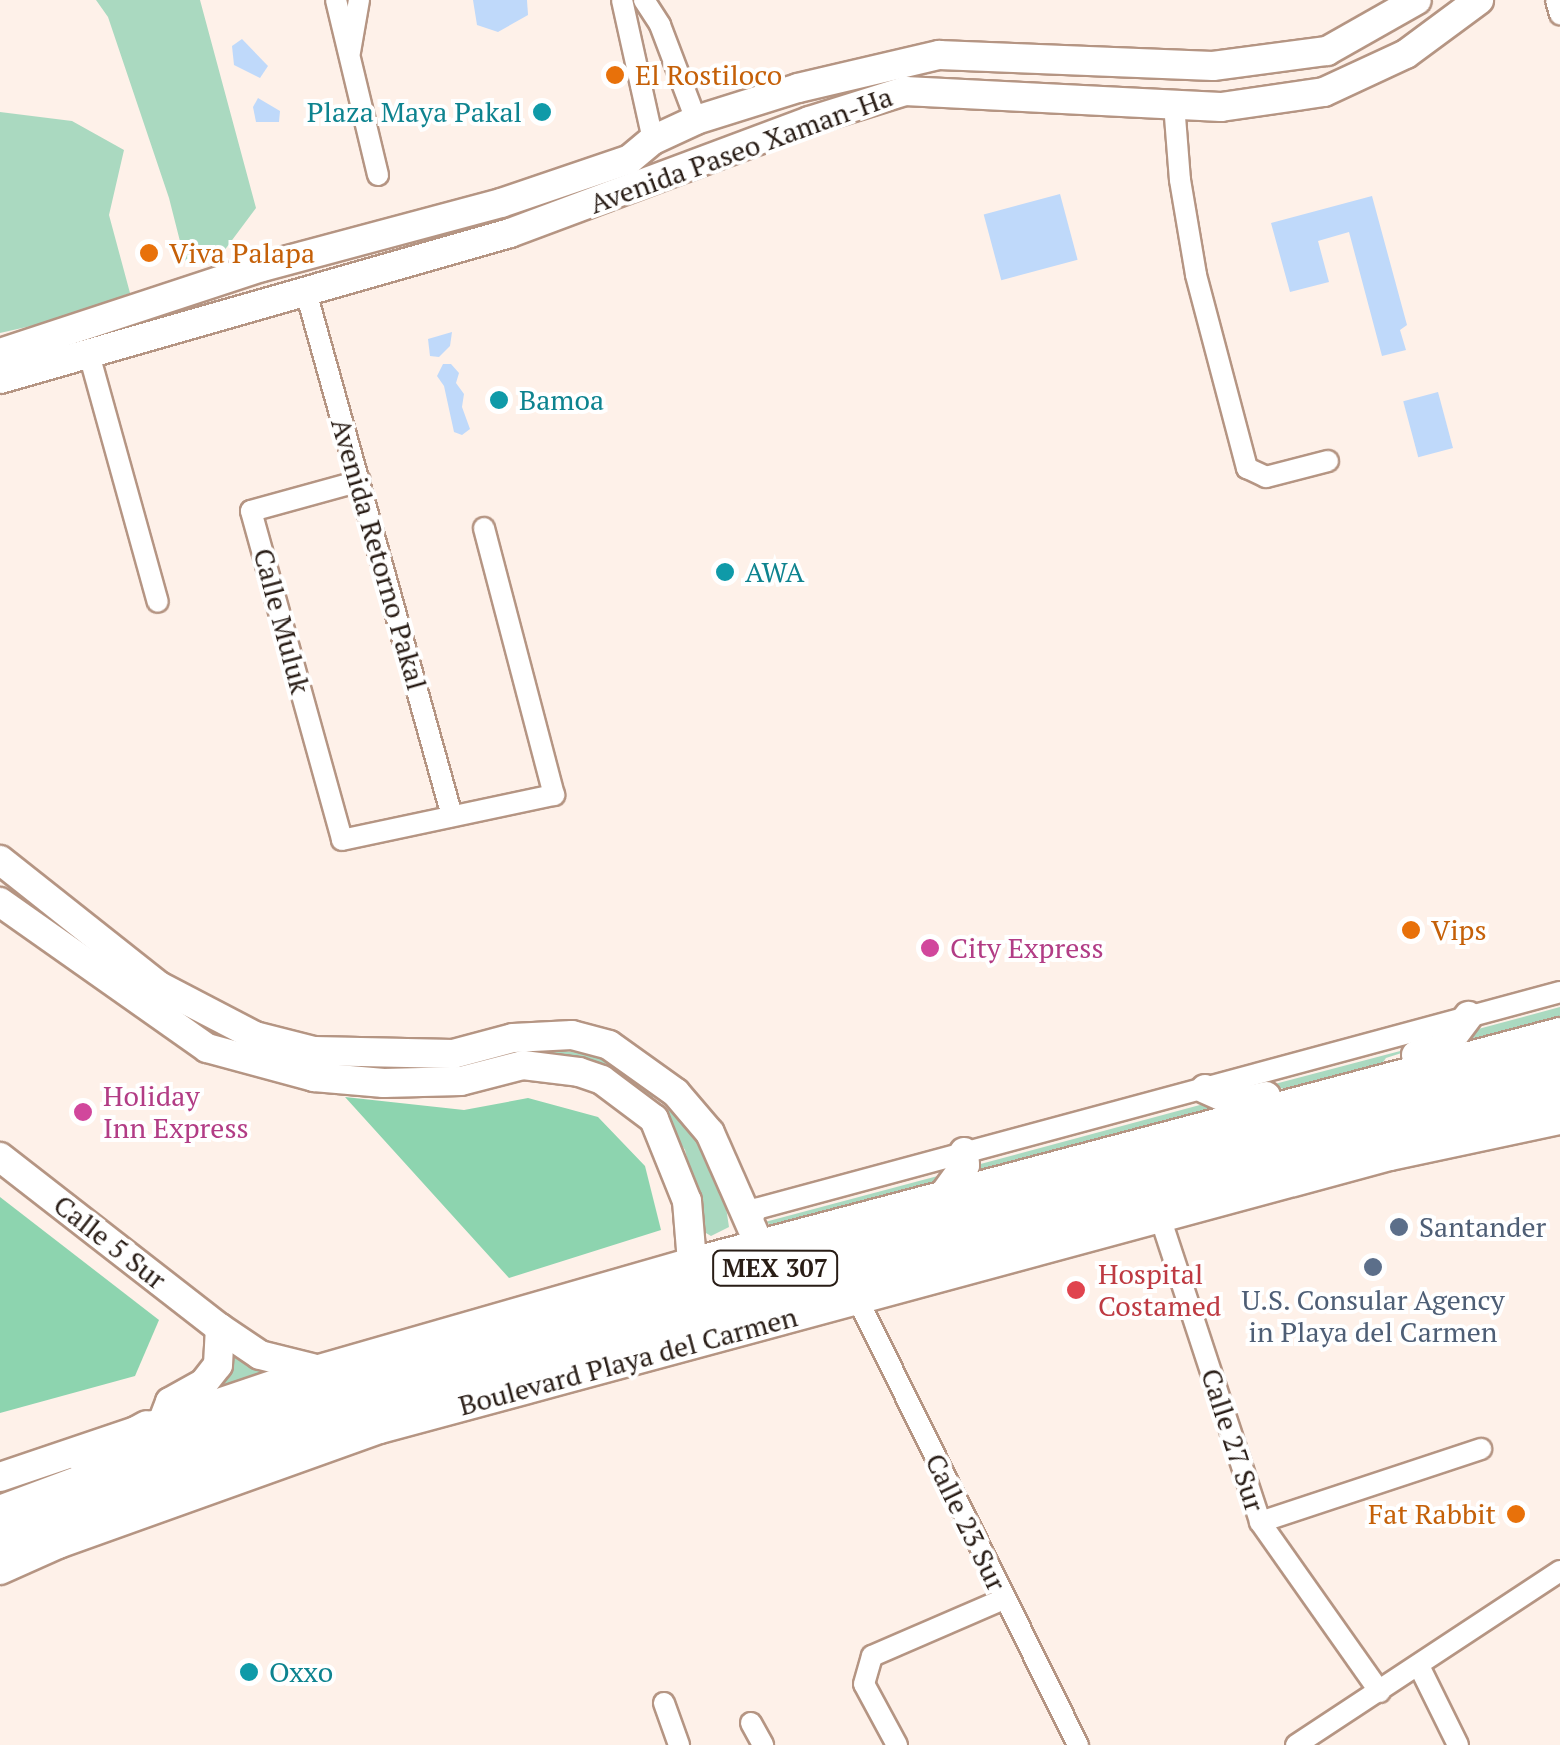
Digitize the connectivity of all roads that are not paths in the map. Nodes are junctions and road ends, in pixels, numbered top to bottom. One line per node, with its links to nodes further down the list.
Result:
1 (336, 0): 9 (street)
2 (359, 0): 9 (street)
3 (622, 0): 14 (street)
4 (644, 0): 12 (street)
5 (1417, 0): 10 (main road, Avenida Paseo Xaman-Ha)
6 (1479, 0): 11 (main road, Avenida Paseo Xaman-Ha)
7 (1556, 0): 8 (street)
8 (1560, 14)
9 (349, 54): 15 (street)
10 (798, 88): 12 (main road, Avenida Paseo Xaman-Ha); 13 (main road)
11 (1174, 104): 13 (main road, Avenida Paseo Xaman-Ha); 20 (street)
12 (696, 120): 14 (main road, Avenida Paseo Xaman-Ha)
13 (809, 121): 16 (main road, Avenida Paseo Xaman-Ha)
14 (652, 140): 17 (main road, Avenida Paseo Xaman-Ha)
15 (378, 175)
16 (306, 292): 18 (main road, Avenida Paseo Xaman-Ha); 21 (street, Avenida Retorno Pakal)
17 (0, 353)
18 (88, 354): 19 (main road, Avenida Paseo Xaman-Ha); 23 (street)
19 (0, 379)
20 (1328, 462)
21 (360, 481): 24 (street, Avenida Retorno Pakal); 24 (street, Calle Muluk)
22 (484, 528): 24 (street)
23 (158, 602)
24 (452, 816)
25 (0, 860): 30 (main road)
26 (0, 902): 32 (main road)
27 (1560, 992): 28 (street)
28 (1468, 1016): 33 (main road); 34 (street)
29 (1560, 1032): 33 (main road)
30 (397, 1052): 32 (main road); 42 (main road)
31 (1560, 1056): 49 (highway, MEX 307)
32 (384, 1083): 43 (main road)
33 (1373, 1083): 36 (main road)
34 (1205, 1089): 36 (main road); 38 (street)
35 (1560, 1090): 51 (highway, MEX 307)
36 (1296, 1102): 40 (main road)
37 (1560, 1121): 41 (main road, Boulevard Playa del Carmen)
38 (964, 1152): 40 (main road); 42 (street)
39 (0, 1157): 45 (main road, Calle 5 Sur)
40 (942, 1197): 42 (main road)
41 (1160, 1218): 44 (main road, Boulevard Playa del Carmen); 50 (street, Calle 27 Sur)
42 (756, 1233): 43 (main road)
43 (692, 1262): 46 (main road)
44 (857, 1298): 52 (main road, Boulevard Playa del Carmen); 54 (street, Calle 23 Sur)
45 (220, 1328): 46 (main road, Calle 5 Sur); 47 (main road)
46 (319, 1368): 47 (main road)
47 (154, 1425): 49 (highway)
48 (1481, 1448): 50 (street)
49 (5, 1498)
50 (1260, 1522): 56 (street, Calle 27 Sur)
51 (0, 1542)
52 (0, 1570)
53 (1560, 1571): 55 (street)
54 (1004, 1599): 61 (street); 62 (street, Calle 23 Sur)
55 (1419, 1666): 56 (street); 64 (street)
56 (1380, 1692): 63 (street)
57 (664, 1704): 59 (street)
58 (751, 1722): 60 (street)
59 (679, 1745)
60 (763, 1745)
61 (897, 1745)
62 (1078, 1745)
63 (1296, 1745)
64 (1458, 1745)

